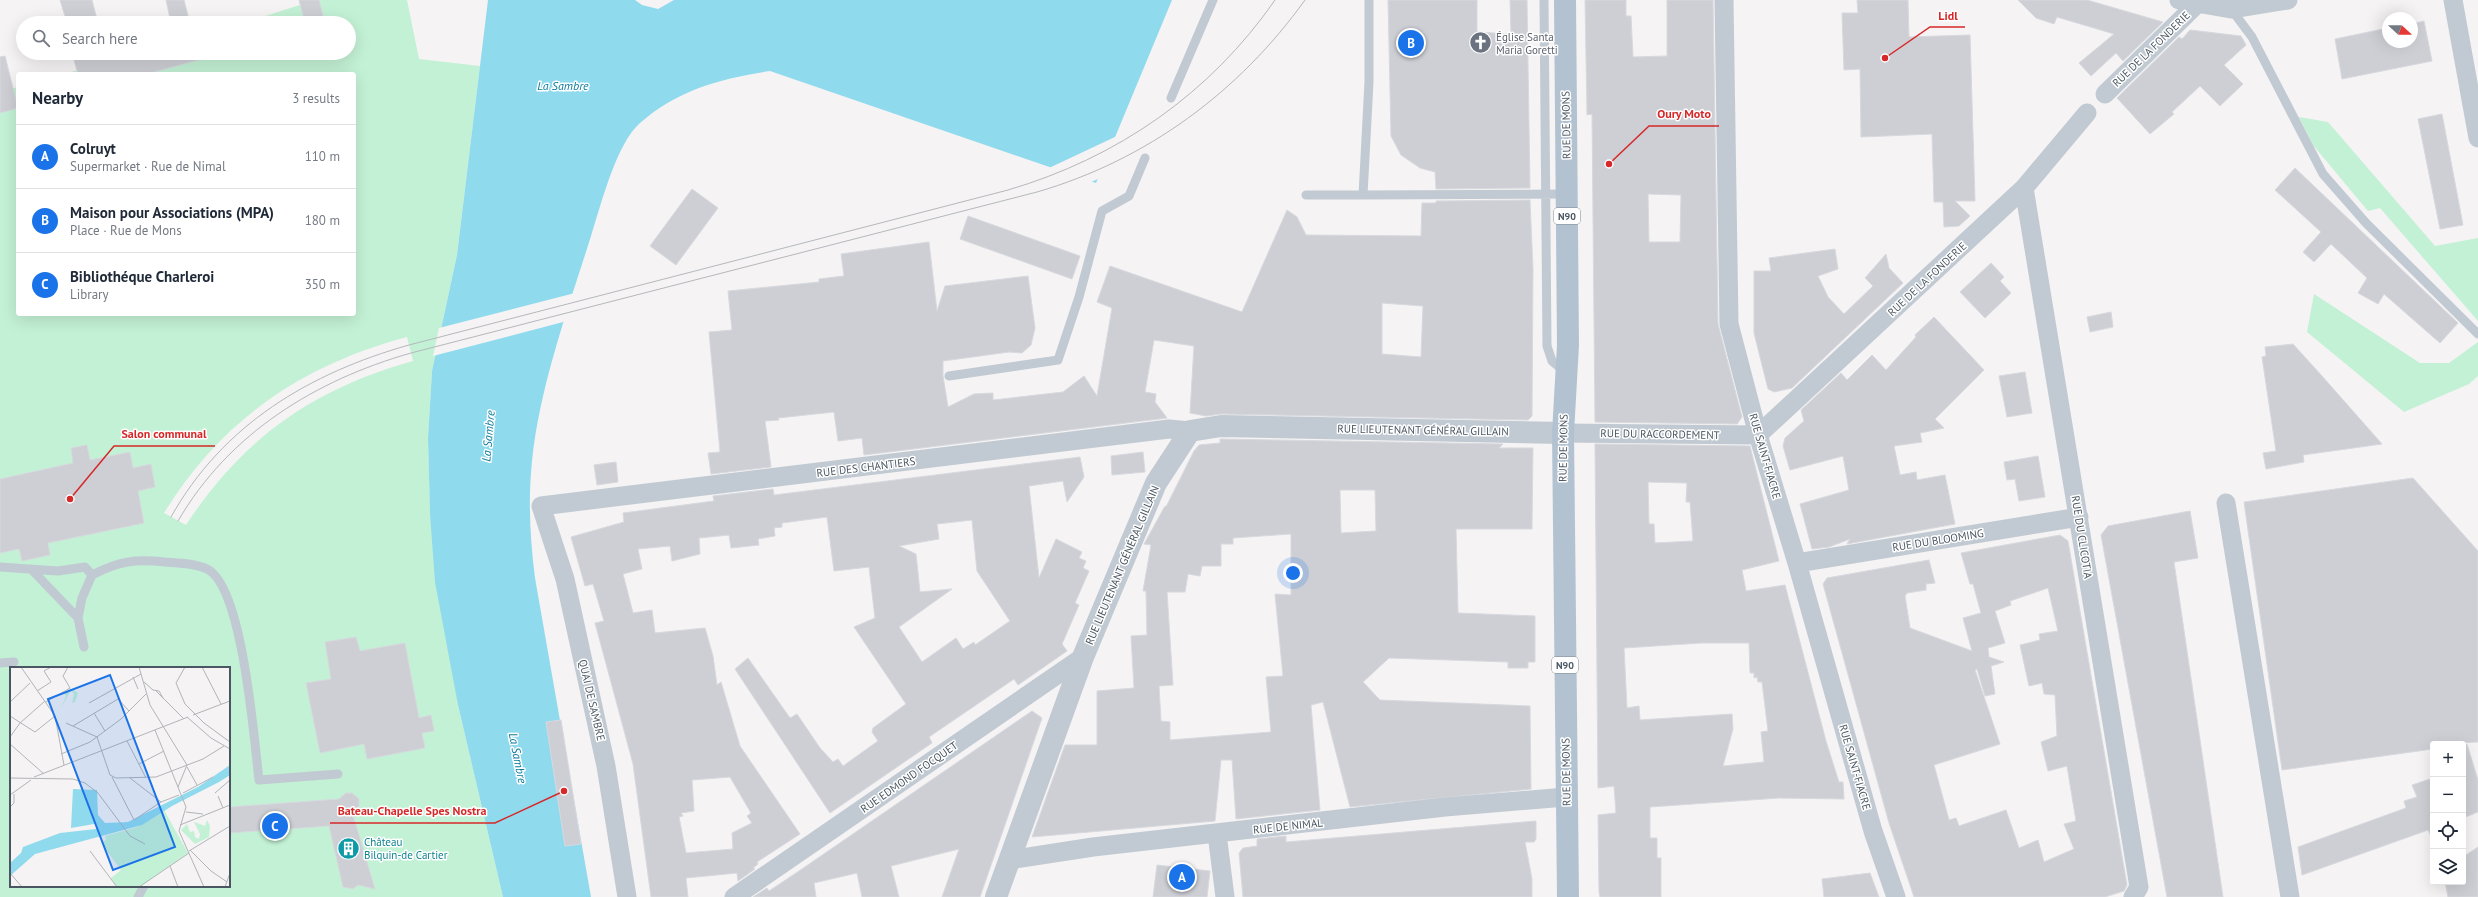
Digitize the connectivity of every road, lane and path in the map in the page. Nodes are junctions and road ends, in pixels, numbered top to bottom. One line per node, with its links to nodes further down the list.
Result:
1 (1214, 0): 11 (lane)
2 (1369, 0): 17 (lane)
3 (1544, 0): 16 (lane)
4 (1565, 0): 16 (main road, RUE DE MONS / N90)
5 (1724, 0): 23 (street, RUE SAINT-FIACRE)
6 (2288, 0): 9 (street)
7 (2453, 0): 13 (street)
8 (2188, 2): 9 (street); 10 (street, RUE DE LA FONDERIE)
9 (2230, 5): 19 (lane)
10 (2105, 94)
11 (1171, 98)
12 (2087, 113): 15 (street, RUE DE LA FONDERIE)
13 (2478, 138)
14 (1145, 158): 20 (lane)
15 (2024, 188): 23 (street, RUE DE LA FONDERIE); 26 (street, RUE DU CLICOTIA)
16 (1556, 194): 17 (lane); 22 (main road, RUE DE MONS / N90)
17 (1363, 195): 18 (lane)
18 (1306, 196)
19 (2478, 334)
20 (949, 376)
21 (1190, 431): 22 (street, RUE LIEUTENANT GÉNÉRAL GILLAIN); 25 (street, RUE DES CHANTIERS); 33 (street, RUE LIEUTENANT GÉNÉRAL GILLAIN)
22 (1562, 432): 23 (street, RUE DU RACCORDEMENT); 37 (main road, RUE DE MONS / N90)
23 (1758, 435): 27 (street, RUE SAINT-FIACRE)
24 (2226, 503): 49 (street)
25 (541, 506): 43 (street, QUAI DE SAMBRE)
26 (2079, 517): 27 (street, RUE DU BLOOMING); 41 (street, RUE DU CLICOTIA)
27 (1797, 563): 48 (street, RUE SAINT-FIACRE)
28 (0, 567): 29 (lane)
29 (32, 569): 30 (lane); 31 (lane)
30 (92, 575): 31 (lane); 36 (lane)
31 (78, 618): 32 (lane)
32 (84, 647)
33 (1083, 657): 39 (street, RUE LIEUTENANT GÉNÉRAL GILLAIN); 44 (street, RUE EDMOND FOCQUET)
34 (14, 662): 35 (lane)
35 (0, 663)
36 (338, 774)
37 (1566, 796): 38 (street, RUE DE NIMAL); 47 (main road, RUE DE MONS / N90)
38 (1217, 834): 39 (street, RUE DE NIMAL); 46 (street)
39 (1009, 860): 45 (street, RUE LIEUTENANT GÉNÉRAL GILLAIN)
40 (143, 887): 42 (lane)
41 (2136, 892)
42 (138, 897)
43 (627, 897)
44 (734, 897)
45 (996, 897)
46 (1225, 897)
47 (1568, 897)
48 (1896, 897)
49 (2290, 897)

